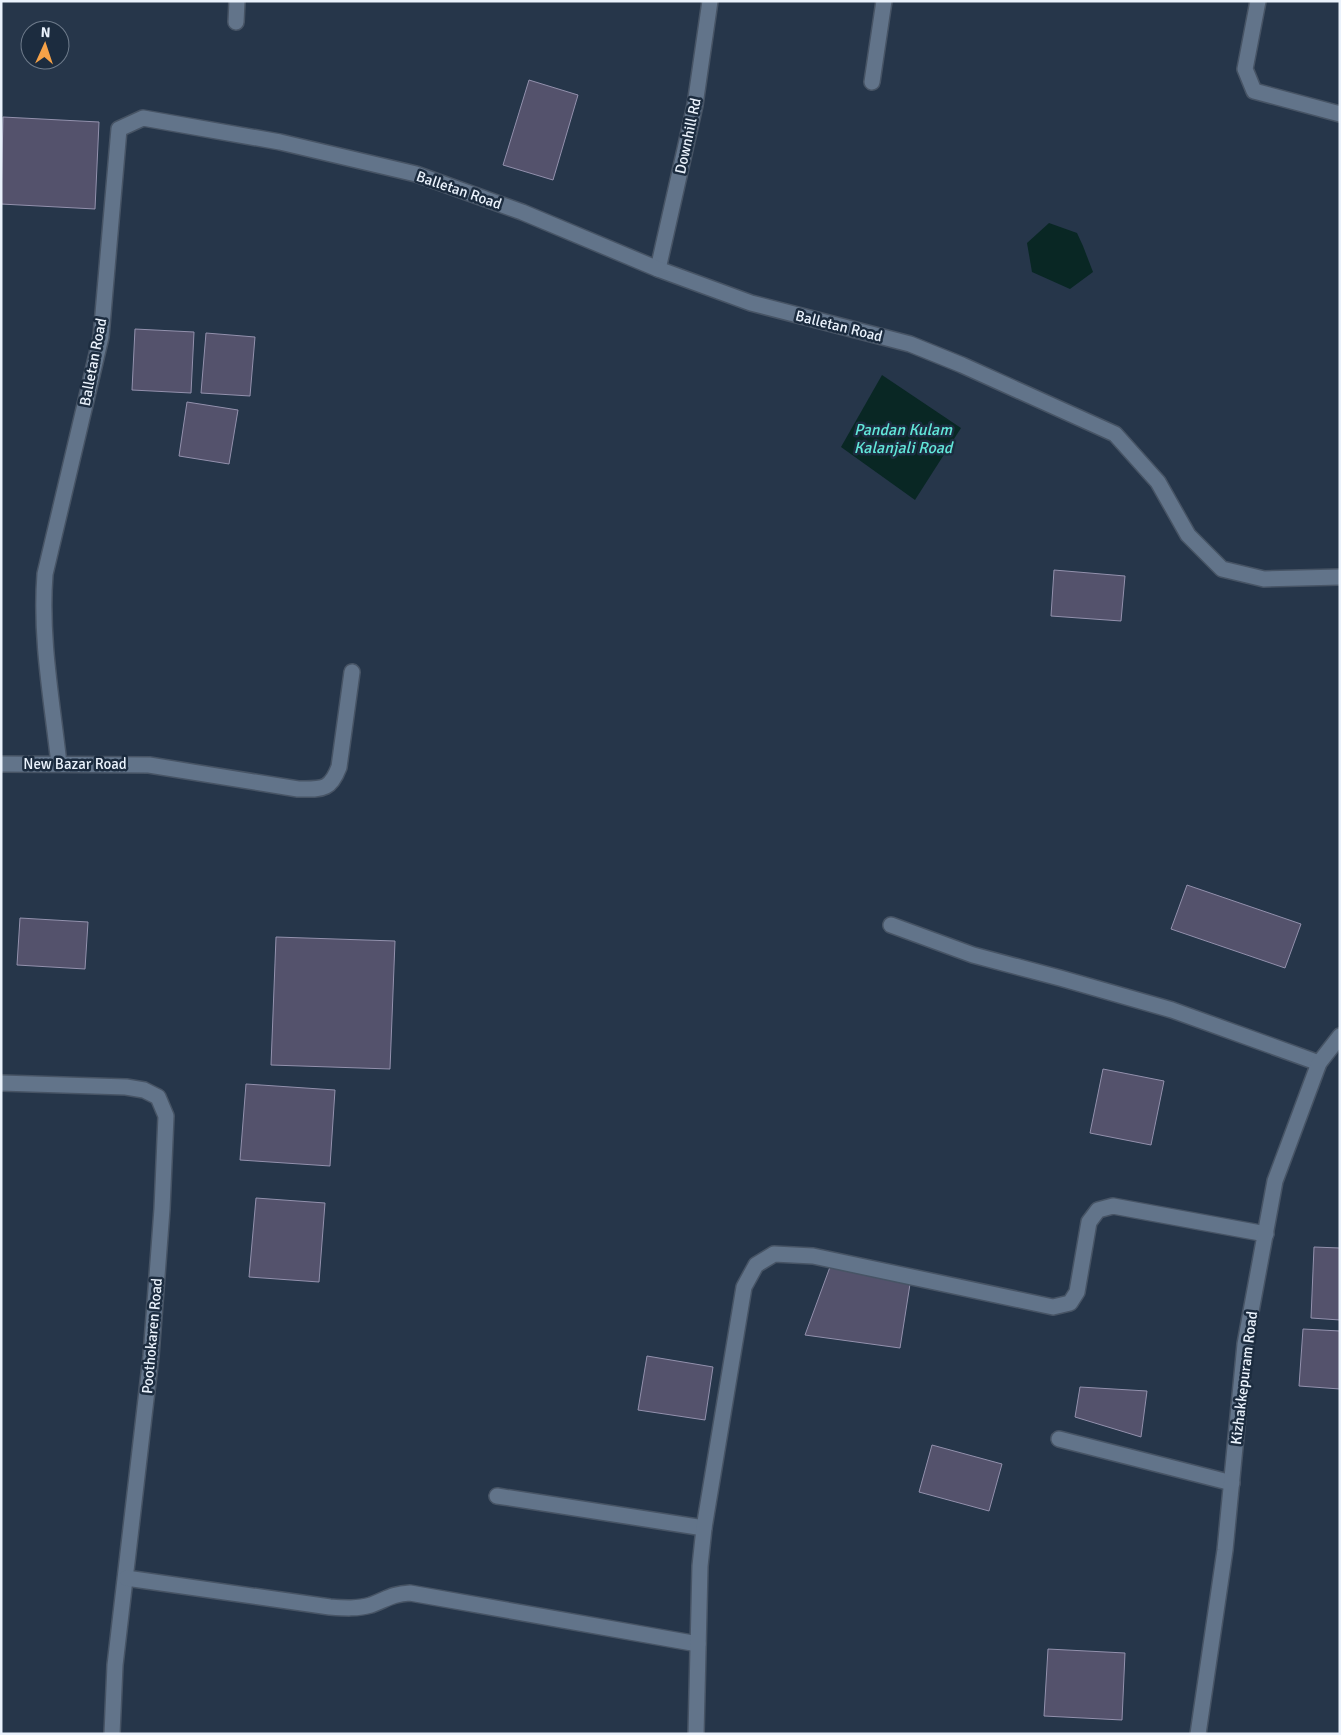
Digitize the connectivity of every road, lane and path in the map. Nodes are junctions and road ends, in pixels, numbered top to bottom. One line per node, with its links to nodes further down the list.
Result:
1 (237, 1): 5 (street)
2 (710, 1): 8 (street, Downhill Rd)
3 (884, 1): 6 (street)
4 (1258, 1): 7 (street)
5 (236, 22)
6 (872, 82)
7 (1340, 114)
8 (658, 269): 9 (street, Balletan Road); 12 (street, Balletan Road)
9 (1340, 577)
10 (352, 672): 12 (street, New Bazar Road)
11 (1, 764): 12 (street, New Bazar Road)
12 (59, 764)
13 (891, 925): 15 (street)
14 (1340, 1036): 15 (street, Kizhakkepuram Road)
15 (1319, 1063): 17 (street, Kizhakkepuram Road)
16 (1, 1083): 22 (street, Poothokaren Road)
17 (1266, 1234): 19 (street, Kizhakkepuram Road); 21 (street)
18 (1059, 1439): 19 (street)
19 (1232, 1483): 26 (street, Kizhakkepuram Road)
20 (496, 1496): 21 (street)
21 (704, 1528): 23 (street)
22 (126, 1578): 23 (street); 24 (street, Poothokaren Road)
23 (698, 1644): 25 (street)
24 (112, 1734)
25 (696, 1734)
26 (1198, 1734)

